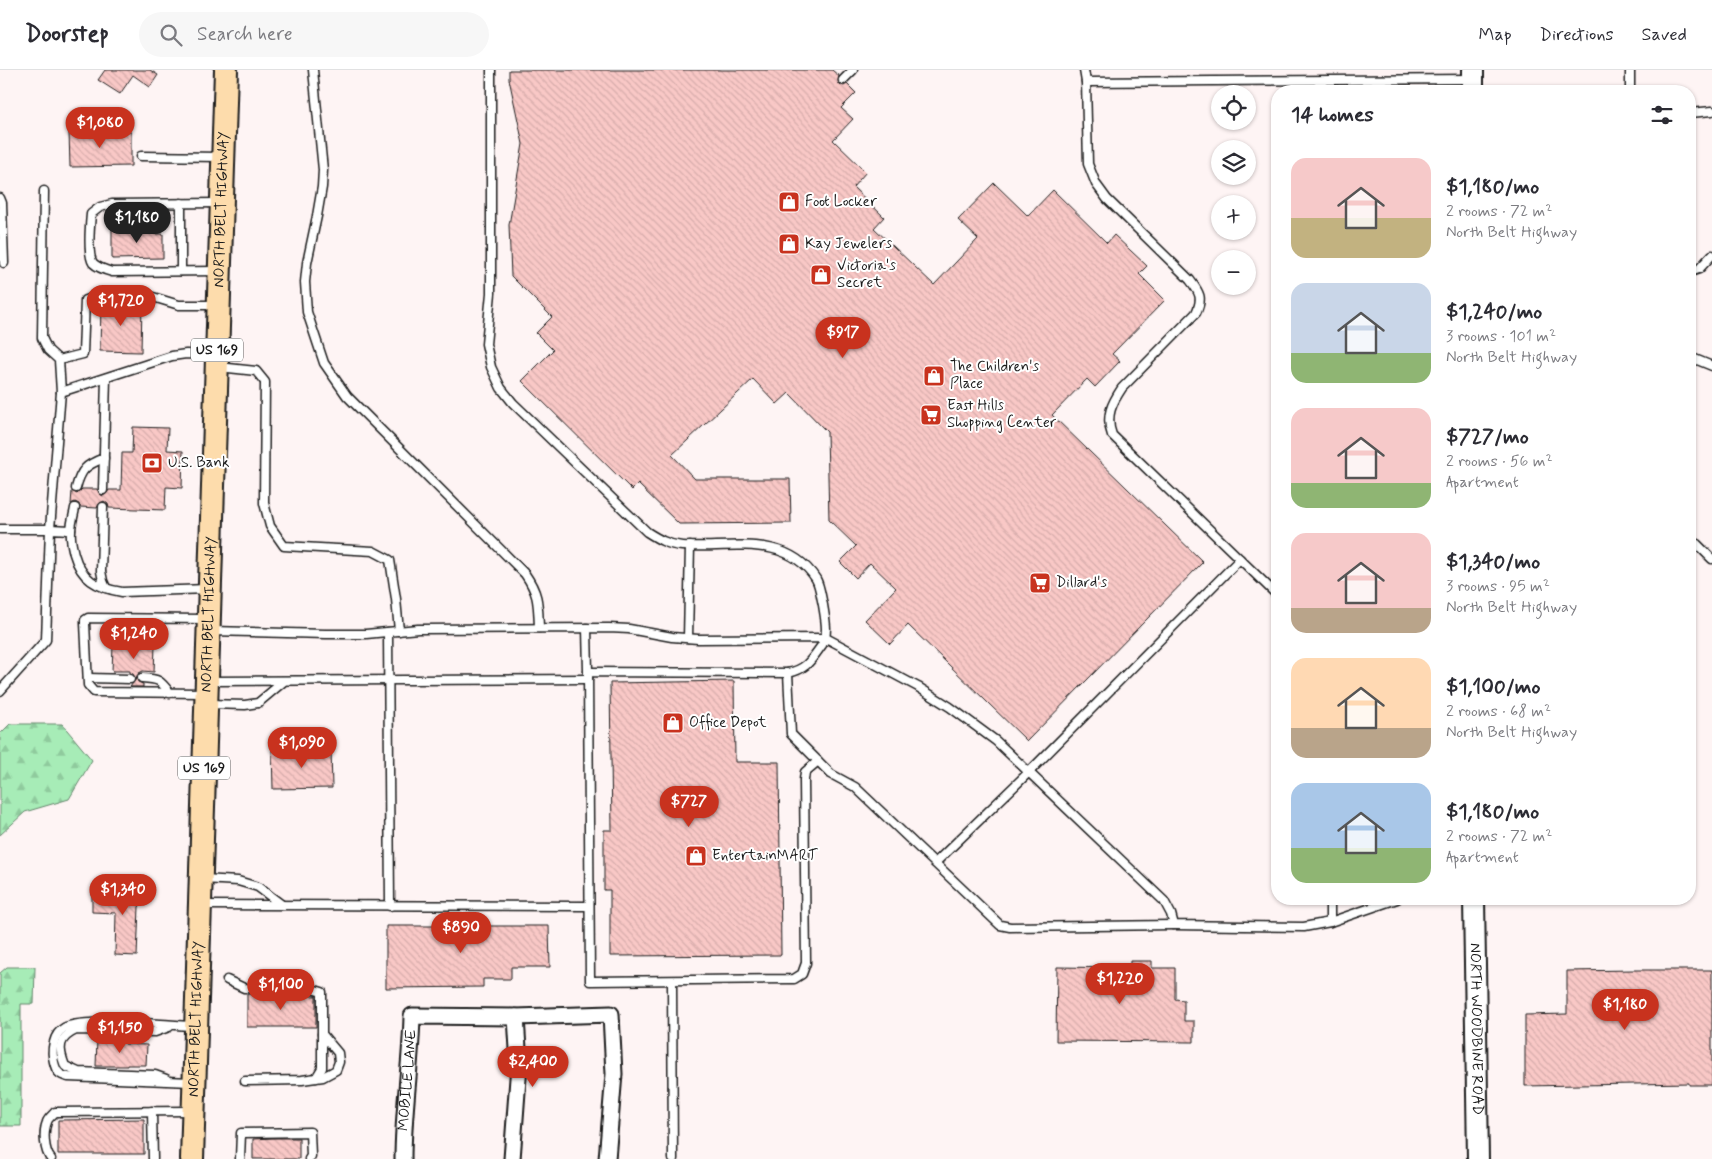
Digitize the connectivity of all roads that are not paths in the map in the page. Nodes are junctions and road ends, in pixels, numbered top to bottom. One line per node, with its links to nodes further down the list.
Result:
1 (226, 70): 14 (main road, NORTH BELT HIGHWAY / US 169)
2 (313, 70): 47 (lane)
3 (491, 70): 40 (lane)
4 (853, 70): 7 (lane)
5 (1084, 70): 9 (lane)
6 (1630, 70): 10 (lane)
7 (843, 80)
8 (1473, 80): 9 (lane)
9 (1086, 82): 41 (lane)
10 (1630, 85)
11 (1712, 111): 12 (lane)
12 (1696, 112)
13 (141, 156): 14 (lane)
14 (223, 157): 18 (main road, NORTH BELT HIGHWAY / US 169)
15 (44, 191): 26 (lane)
16 (0, 198): 20 (lane)
17 (181, 204): 18 (lane); 22 (lane); 22 (lane)
18 (222, 204): 23 (main road, NORTH BELT HIGHWAY / US 169)
19 (1712, 255): 21 (lane)
20 (4, 263)
21 (1696, 270)
22 (181, 271): 23 (lane)
23 (220, 271): 24 (main road, NORTH BELT HIGHWAY / US 169)
24 (218, 305): 26 (lane); 27 (main road, NORTH BELT HIGHWAY / US 169)
25 (1696, 359): 28 (lane)
26 (59, 360): 30 (lane)
27 (217, 361): 29 (lane); 44 (main road, NORTH BELT HIGHWAY / US 169); 49 (lane)
28 (1712, 366)
29 (106, 378): 30 (lane); 31 (lane)
30 (61, 392): 36 (lane)
31 (104, 458): 32 (lane); 33 (lane)
32 (76, 488)
33 (103, 490)
34 (103, 507): 43 (lane)
35 (75, 508): 38 (lane)
36 (50, 529): 37 (lane); 38 (lane); 60 (lane)
37 (0, 530)
38 (71, 530): 43 (lane)
39 (1696, 544): 42 (lane)
40 (690, 546): 51 (lane); 52 (lane)
41 (1240, 559): 45 (lane); 64 (lane)
42 (1712, 559)
43 (106, 588): 44 (lane)
44 (210, 589): 46 (main road, NORTH BELT HIGHWAY / US 169)
45 (1271, 589)
46 (209, 625): 50 (lane); 55 (lane); 62 (main road, NORTH BELT HIGHWAY / US 169)
47 (539, 628): 48 (lane); 49 (lane)
48 (587, 628): 51 (lane); 54 (lane)
49 (399, 631): 50 (lane)
50 (388, 632): 58 (lane)
51 (688, 638): 52 (lane)
52 (826, 638): 53 (lane); 64 (lane)
53 (788, 673): 54 (lane); 63 (lane)
54 (588, 676): 58 (lane); 73 (lane)
55 (88, 678): 56 (lane); 61 (lane)
56 (130, 678)
57 (142, 678): 61 (lane)
58 (388, 681): 59 (lane); 72 (lane)
59 (283, 682): 62 (lane); 62 (lane)
60 (0, 690)
61 (170, 693): 62 (lane)
62 (207, 693): 66 (main road, NORTH BELT HIGHWAY / US 169)
63 (818, 760): 65 (lane); 77 (lane)
64 (1029, 772): 65 (lane); 75 (lane)
65 (935, 863): 75 (lane)
66 (201, 878): 67 (main road, NORTH BELT HIGHWAY / US 169); 68 (lane)
67 (200, 905): 68 (lane); 79 (main road, NORTH BELT HIGHWAY / US 169)
68 (282, 905): 72 (lane)
69 (1330, 905): 74 (lane)
70 (1380, 905): 74 (lane)
71 (1474, 905): 95 (main road, NORTH WOODBINE ROAD)
72 (390, 906): 73 (lane)
73 (589, 906): 77 (lane)
74 (1330, 922): 75 (lane)
75 (1174, 925)
76 (226, 980): 80 (lane)
77 (672, 981): 94 (lane)
78 (516, 1017): 91 (street, MOBILE LANE); 92 (street); 93 (street, MOBILE LANE)
79 (196, 1026): 83 (main road, NORTH BELT HIGHWAY / US 169); 83 (lane)
80 (322, 1034): 81 (lane); 81 (lane)
81 (316, 1078): 82 (lane)
82 (245, 1081)
83 (195, 1082): 85 (main road, NORTH BELT HIGHWAY / US 169)
84 (152, 1111): 85 (lane); 86 (lane); 87 (lane)
85 (194, 1111): 88 (main road, NORTH BELT HIGHWAY / US 169)
86 (51, 1159)
87 (153, 1159)
88 (192, 1159)
89 (240, 1159): 90 (lane)
90 (309, 1159)
91 (403, 1159)
92 (512, 1159)
93 (607, 1159)
94 (673, 1159)
95 (1478, 1159)

